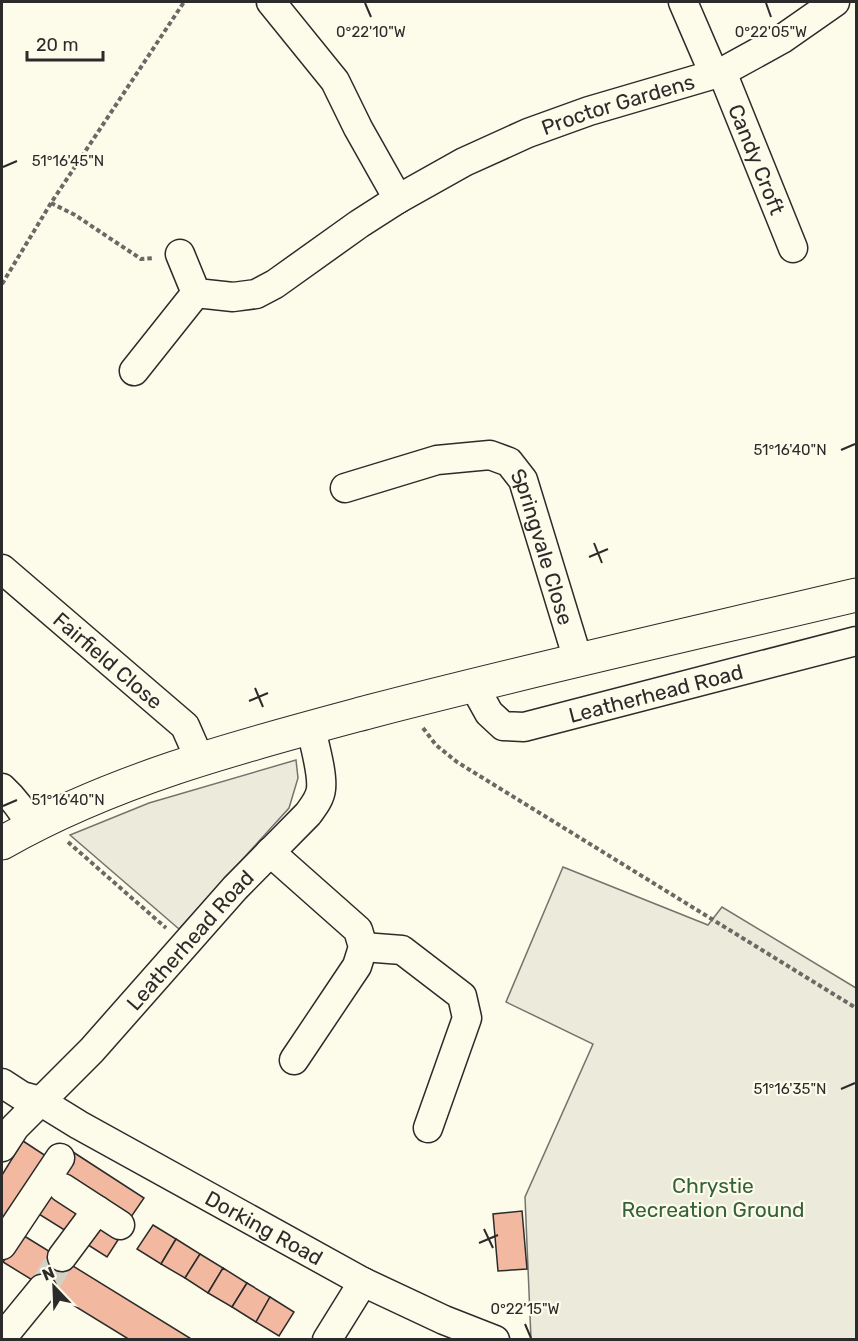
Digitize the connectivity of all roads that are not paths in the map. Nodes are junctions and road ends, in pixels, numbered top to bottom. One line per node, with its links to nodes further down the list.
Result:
1 (271, 2): 5 (street)
2 (683, 2): 4 (street, Candy Croft)
3 (836, 2): 4 (street, Proctor Gardens)
4 (718, 73): 5 (street, Proctor Gardens); 6 (street, Candy Croft)
5 (398, 199): 8 (street, Proctor Gardens)
6 (794, 248)
7 (180, 254): 8 (street)
8 (196, 293): 9 (street)
9 (134, 371)
10 (345, 488): 14 (street, Springvale Close)
11 (2, 569): 17 (street, Fairfield Close)
12 (856, 595): 14 (main road)
13 (856, 641): 15 (street, Leatherhead Road)
14 (578, 660): 15 (main road)
15 (474, 686): 16 (main road)
16 (311, 728): 17 (main road); 21 (street, Leatherhead Road)
17 (200, 760): 19 (main road)
18 (2, 788): 19 (street)
19 (46, 831): 20 (main road)
20 (2, 843)
21 (270, 852): 22 (street); 25 (street, Leatherhead Road)
22 (363, 947): 23 (street); 26 (street)
23 (294, 1060)
24 (2, 1083): 25 (street)
25 (40, 1101): 27 (street, Leatherhead Road); 32 (street, Dorking Road)
26 (428, 1128)
27 (2, 1147)
28 (60, 1158): 30 (street)
29 (63, 1188): 31 (street)
30 (2, 1245)
31 (62, 1257)
32 (363, 1282): 35 (street); 36 (street, Dorking Road)
33 (42, 1289): 34 (street)
34 (2, 1338)
35 (327, 1340)
36 (495, 1340)

